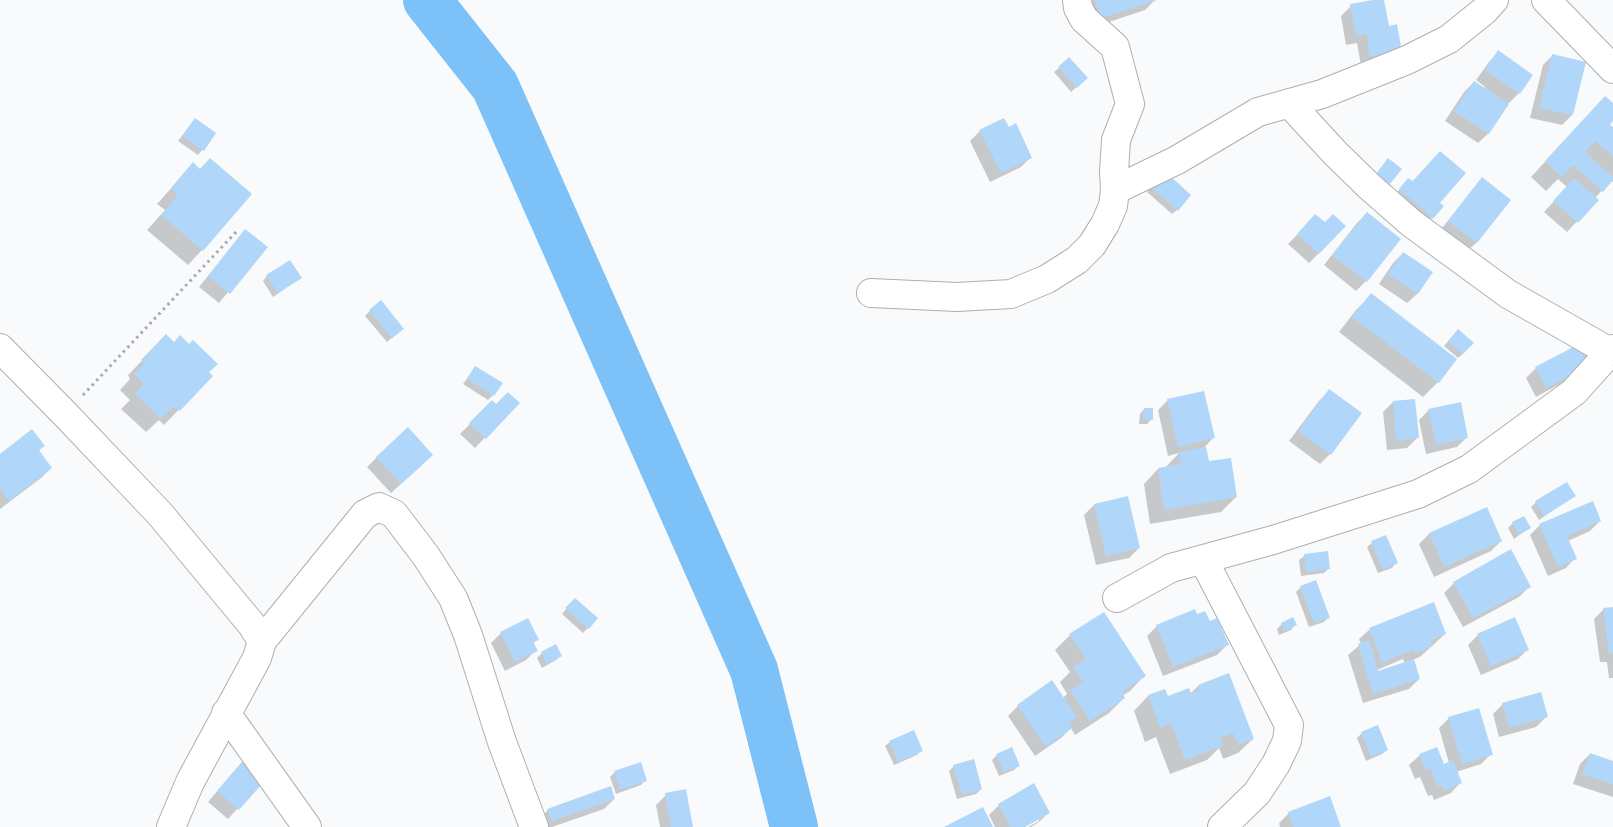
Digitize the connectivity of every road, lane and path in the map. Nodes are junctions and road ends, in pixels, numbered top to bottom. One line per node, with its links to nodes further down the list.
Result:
1 (1077, 0): 6 (street)
2 (1494, 0): 5 (street)
3 (1546, 0): 4 (street)
4 (1613, 69)
5 (1290, 103): 6 (street); 10 (street)
6 (1115, 190): 8 (street)
7 (236, 232): 11 (path)
8 (871, 293)
9 (0, 348): 11 (street)
10 (1612, 351): 12 (street)
11 (65, 414): 14 (street)
12 (1203, 559): 13 (street); 19 (street)
13 (1117, 598)
14 (262, 641): 15 (street); 18 (street)
15 (226, 713): 16 (street); 17 (street)
16 (171, 827)
17 (307, 827)
18 (534, 827)
19 (1222, 827)

